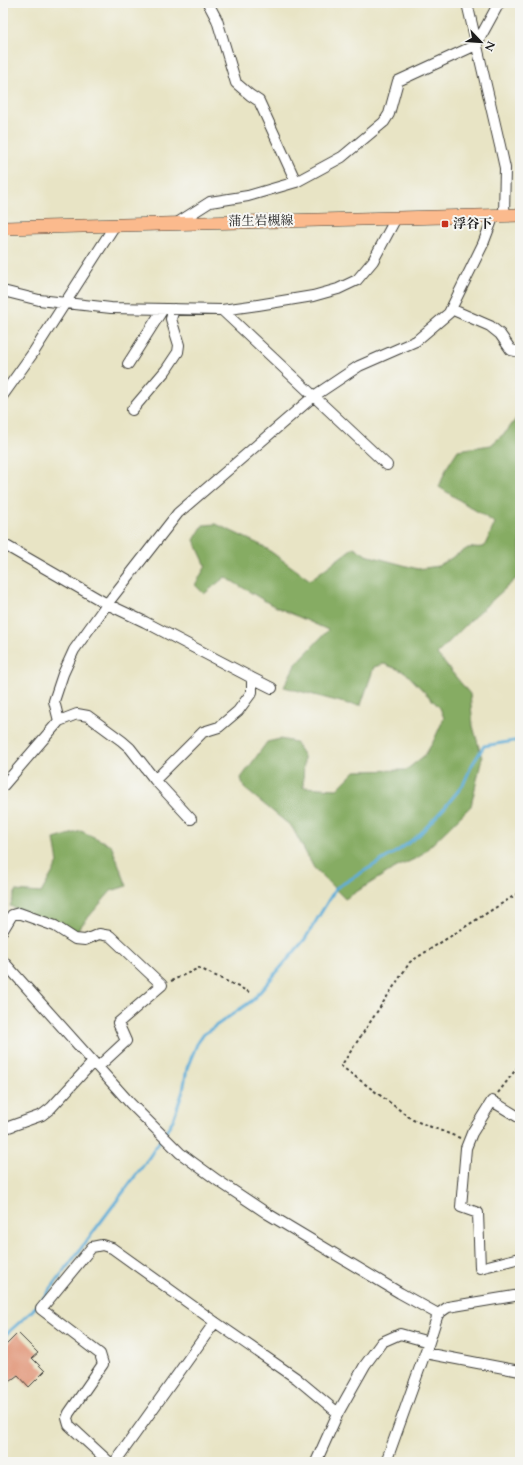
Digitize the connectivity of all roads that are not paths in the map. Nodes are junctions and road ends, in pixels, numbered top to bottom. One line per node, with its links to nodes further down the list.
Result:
1 (208, 3): 5 (street)
2 (467, 3): 4 (street)
3 (499, 3): 4 (street)
4 (476, 45): 5 (street); 6 (street)
5 (296, 182): 9 (street)
6 (499, 215): 7 (main road, 蒲生岩槻線); 8 (main road, 蒲生岩槻線); 15 (street)
7 (520, 215)
8 (396, 218): 9 (main road, 蒲生岩槻線); 16 (street)
9 (177, 223): 10 (main road, 蒲生岩槻線)
10 (115, 225): 11 (main road, 蒲生岩槻線); 13 (street)
11 (3, 228)
12 (3, 291): 13 (street)
13 (64, 304): 14 (street); 19 (street)
14 (169, 309): 16 (street); 18 (street); 21 (street)
15 (451, 309): 17 (street); 20 (street)
16 (222, 310): 20 (street)
17 (520, 352)
18 (128, 364)
19 (3, 395)
20 (314, 396): 22 (street); 24 (street)
21 (132, 410)
22 (387, 465)
23 (3, 544): 24 (street)
24 (107, 604): 25 (street); 27 (street)
25 (252, 678): 26 (street); 28 (street)
26 (272, 688)
27 (60, 721): 28 (street); 29 (street)
28 (155, 780): 30 (street)
29 (3, 786)
30 (191, 819)
31 (3, 930): 33 (street)
32 (3, 961): 33 (street)
33 (96, 1064): 35 (street); 38 (street)
34 (520, 1118): 36 (street)
35 (3, 1129)
36 (520, 1258)
37 (520, 1295): 38 (street)
38 (438, 1314): 40 (street)
39 (215, 1322): 43 (street); 44 (street); 45 (street)
40 (429, 1342): 41 (street); 43 (street)
41 (425, 1353): 42 (street); 47 (street)
42 (520, 1371)
43 (338, 1413): 46 (street)
44 (109, 1462)
45 (115, 1462)
46 (316, 1462)
47 (386, 1462)

